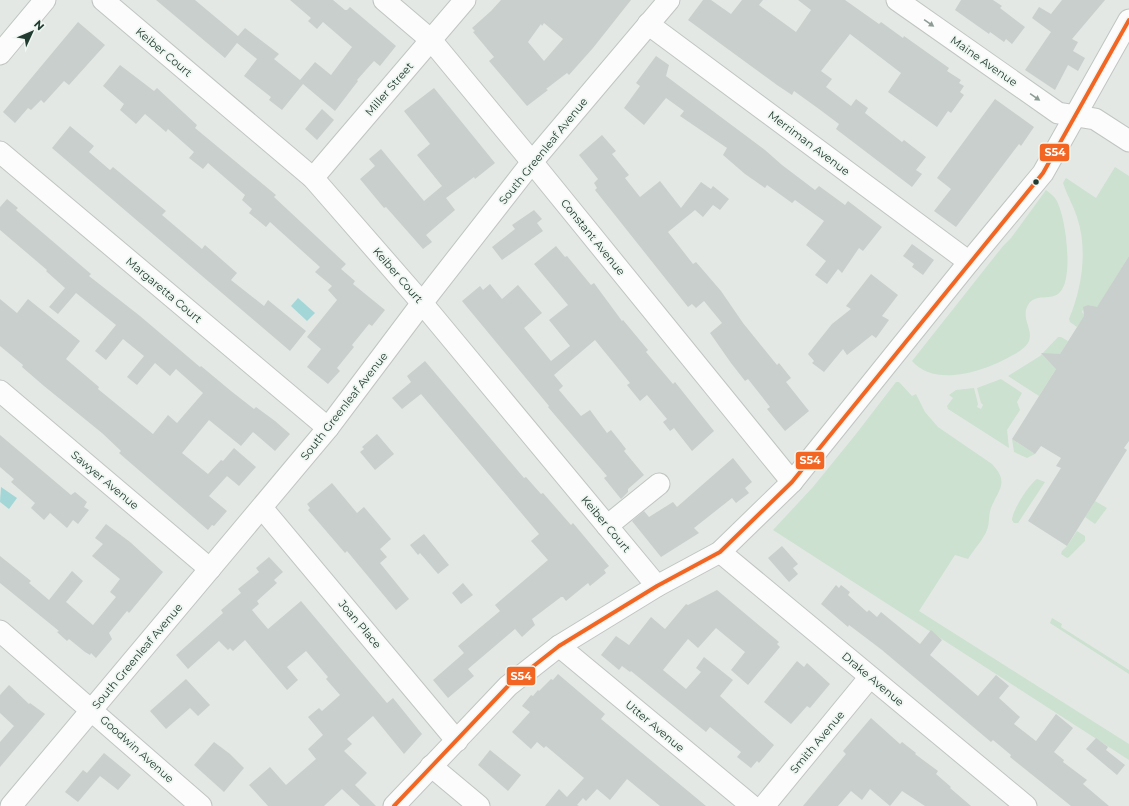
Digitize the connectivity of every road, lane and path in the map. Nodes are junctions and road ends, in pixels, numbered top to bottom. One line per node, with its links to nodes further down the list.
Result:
1 (45, 0): 10 (street)
2 (103, 0): 15 (street, Keiber Court)
3 (384, 0): 9 (street, Constant Avenue)
4 (465, 0): 9 (street, Miller Street)
5 (669, 0): 8 (street, South Greenleaf Avenue)
6 (897, 0): 11 (street, Maine Avenue, one-way to 11)
7 (1129, 20): 11 (street)
8 (648, 24): 14 (street, South Greenleaf Avenue); 16 (street, Merriman Avenue)
9 (431, 40): 14 (street, Constant Avenue); 15 (street, Miller Street)
10 (0, 54)
11 (1075, 116): 12 (street, Maine Avenue); 16 (street)
12 (1129, 141)
13 (0, 152): 19 (street, Margaretta Court)
14 (532, 162): 17 (street, South Greenleaf Avenue); 20 (street, Constant Avenue)
15 (313, 178): 17 (street, Keiber Court)
16 (969, 262): 20 (street)
17 (422, 303): 19 (street, South Greenleaf Avenue); 23 (street, Keiber Court)
18 (0, 391): 25 (street, Sawyer Avenue)
19 (328, 428): 22 (street, South Greenleaf Avenue)
20 (792, 482): 24 (street)
21 (660, 484): 23 (street)
22 (262, 508): 25 (street, South Greenleaf Avenue); 31 (street, Joan Place)
23 (607, 526): 26 (street, Keiber Court)
24 (720, 552): 26 (street); 29 (street, Drake Avenue)
25 (210, 569): 30 (street, South Greenleaf Avenue)
26 (657, 586): 28 (street)
27 (0, 631): 30 (street, Goodwin Avenue)
28 (559, 646): 31 (street); 37 (street, Utter Avenue)
29 (870, 677): 38 (street, Smith Avenue); 39 (street, Drake Avenue)
30 (92, 709): 33 (street, South Greenleaf Avenue); 34 (street, Goodwin Avenue)
31 (457, 741): 32 (street)
32 (431, 766): 35 (street); 36 (street)
33 (10, 806)
34 (201, 806)
35 (394, 806)
36 (479, 806)
37 (752, 806)
38 (764, 806)
39 (1026, 806)

